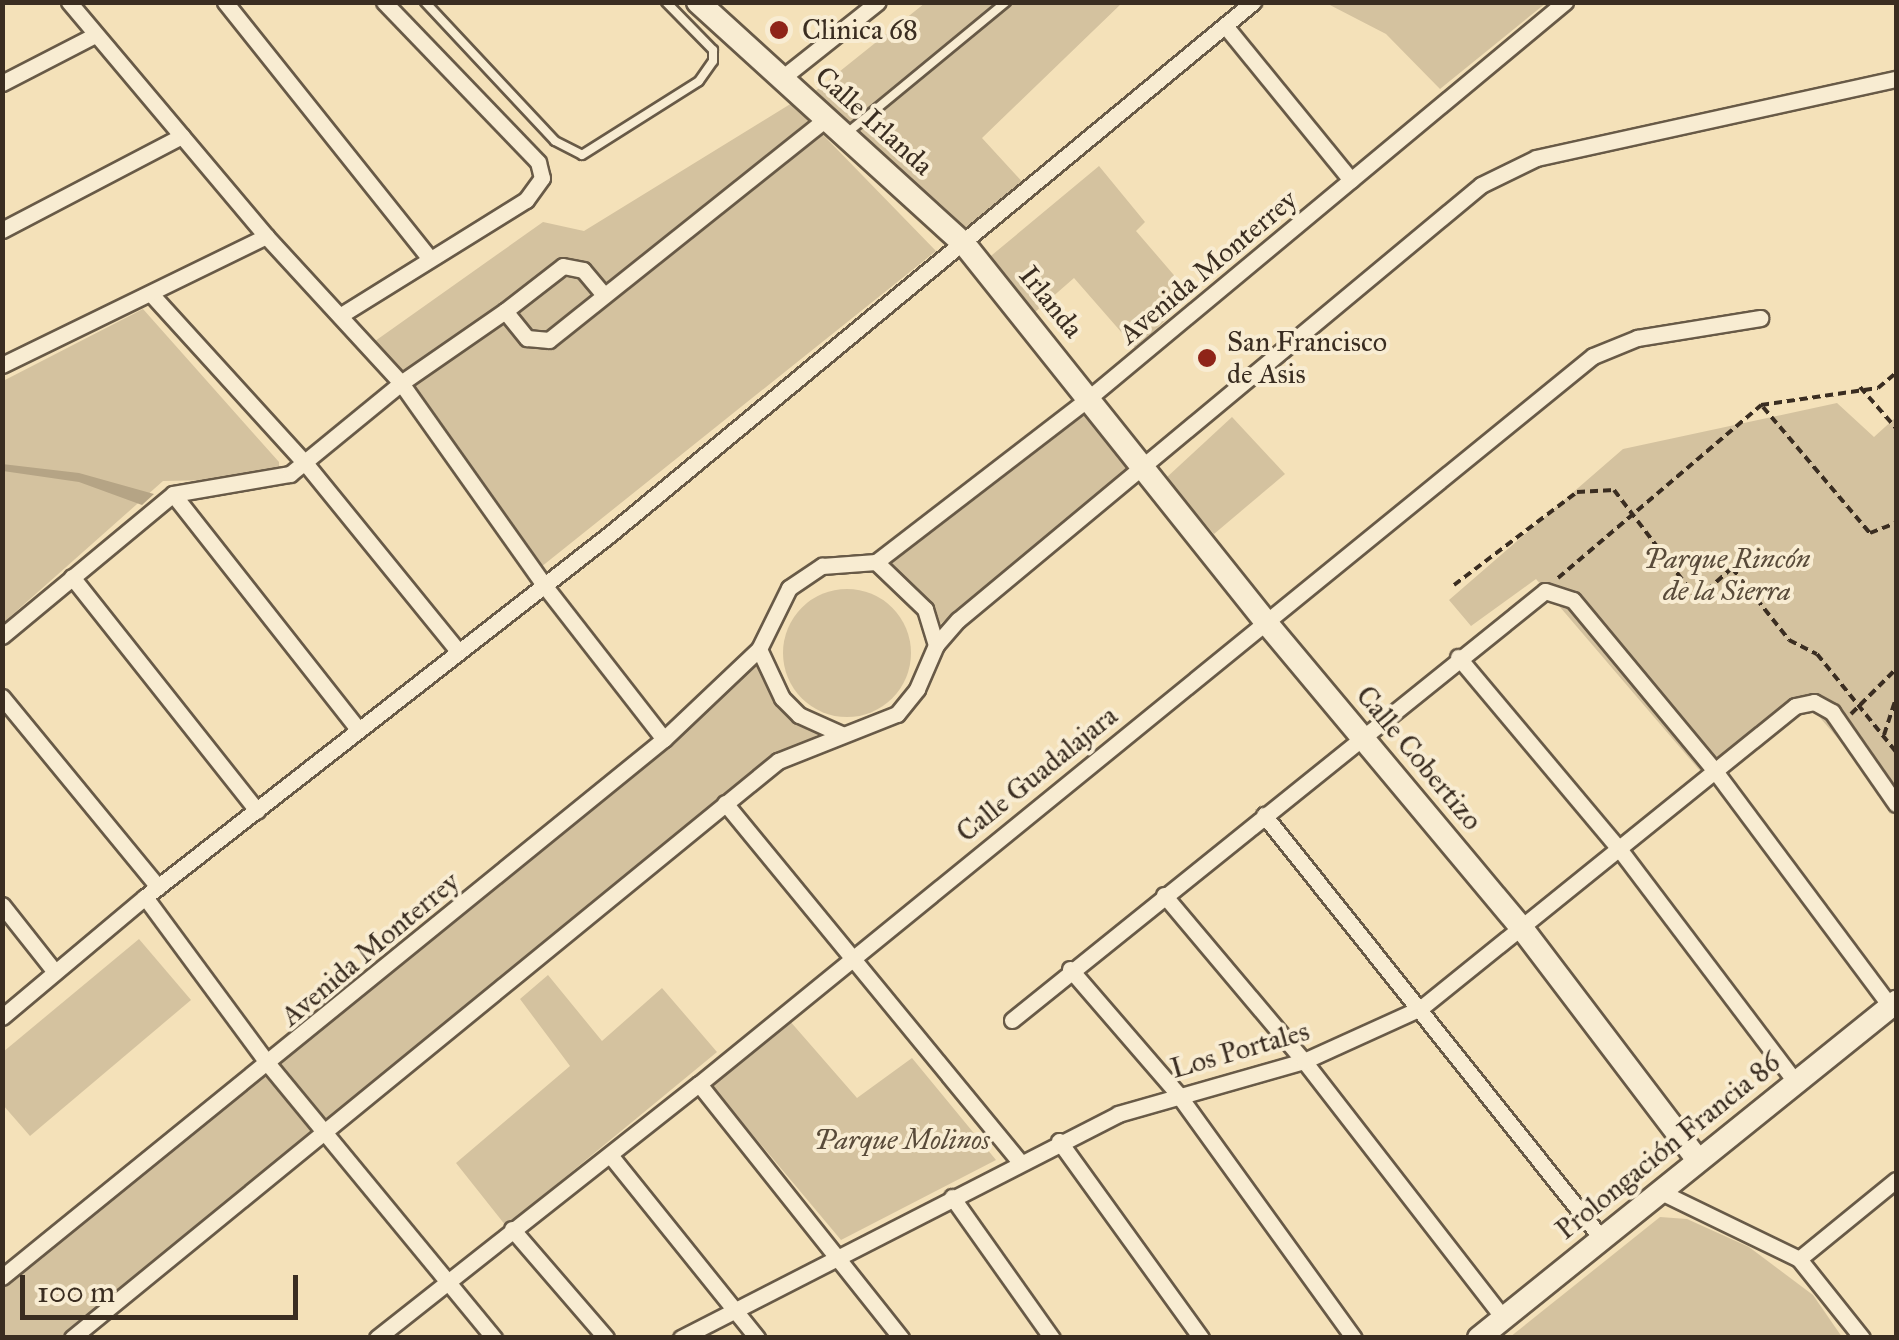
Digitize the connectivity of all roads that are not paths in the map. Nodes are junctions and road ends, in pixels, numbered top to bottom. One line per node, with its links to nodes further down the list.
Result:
1 (69, 2): 12 (street)
2 (225, 2): 23 (street)
3 (384, 2): 23 (street)
4 (425, 2): 5 (lane)
5 (666, 2)
6 (698, 2): 13 (street, Calle Irlanda)
7 (878, 2): 13 (street)
8 (1006, 2): 17 (lane)
9 (1253, 2): 11 (street)
10 (1565, 2): 19 (street, Avenida Monterrey)
11 (1227, 28): 19 (street); 22 (street)
12 (95, 35): 15 (street); 18 (street)
13 (782, 78): 16 (street, Calle Irlanda)
14 (1896, 78): 33 (street)
15 (2, 83)
16 (827, 118): 17 (street, Calle Irlanda); 25 (street)
17 (845, 135): 22 (street, Calle Irlanda)
18 (182, 136): 20 (street); 21 (street)
19 (1351, 180): 31 (street, Avenida Monterrey)
20 (2, 230)
21 (266, 236): 24 (street); 27 (street)
22 (965, 245): 31 (street, Irlanda); 37 (street)
23 (428, 256): 27 (street)
24 (152, 295): 29 (street); 32 (street)
25 (604, 295): 26 (street); 26 (street)
26 (505, 311): 30 (street)
27 (341, 315): 30 (street)
28 (1760, 318): 38 (street, Calle Guadalajara)
29 (6, 357)
30 (401, 383): 32 (street); 37 (street)
31 (1090, 397): 33 (street, Calle Cobertizo); 35 (street, Avenida Monterrey)
32 (306, 464): 34 (street); 42 (street)
33 (1143, 464): 38 (street, Calle Cobertizo); 40 (street)
34 (174, 494): 36 (street); 45 (street)
35 (876, 562): 40 (street); 41 (street, Avenida Monterrey)
36 (72, 578): 39 (street); 52 (street)
37 (544, 585): 42 (street); 48 (street)
38 (1264, 620): 47 (street, Calle Cobertizo); 59 (street, Calle Guadalajara)
39 (2, 636)
40 (936, 645): 46 (street)
41 (759, 649): 46 (street); 48 (street, Avenida Monterrey)
42 (458, 651): 45 (street)
43 (1458, 657): 47 (street); 49 (street); 54 (street)
44 (2, 697): 55 (street)
45 (359, 730): 52 (street)
46 (842, 735): 50 (street)
47 (1361, 737): 53 (street); 58 (street, Calle Cobertizo)
48 (664, 738): 67 (street, Avenida Monterrey)
49 (1715, 771): 51 (street, Los Portales); 54 (street, Los Portales); 62 (street)
50 (726, 802): 59 (street); 71 (street)
51 (1896, 804)
52 (257, 810): 55 (street)
53 (1264, 815): 56 (street); 63 (street)
54 (1620, 850): 58 (street, Los Portales); 68 (street)
55 (151, 892): 61 (street); 67 (street)
56 (1164, 895): 60 (street); 66 (street)
57 (2, 905): 61 (street)
58 (1522, 927): 63 (street, Los Portales); 74 (street, Calle Cobertizo)
59 (851, 959): 69 (street, Calle Guadalajara); 75 (street)
60 (1070, 969): 65 (street); 70 (street)
61 (55, 972): 64 (street)
62 (1894, 1004): 68 (street, Prolongación Francia 86)
63 (1422, 1008): 66 (street, Los Portales); 80 (street)
64 (2, 1017)
65 (1012, 1020)
66 (1304, 1061): 70 (street, Los Portales); 86 (street)
67 (269, 1065): 71 (street); 83 (street, Avenida Monterrey)
68 (1795, 1081): 74 (street, Prolongación Francia 86)
69 (700, 1084): 73 (street, Calle Guadalajara); 81 (street)
70 (1176, 1093): 72 (street, Los Portales); 96 (street)
71 (324, 1131): 84 (street); 87 (street)
72 (1058, 1140): 75 (street, Los Portales); 95 (street)
73 (610, 1155): 79 (street, Calle Guadalajara); 85 (street)
74 (1698, 1160): 77 (street, Prolongación Francia 86)
75 (1018, 1161): 78 (street, Los Portales)
76 (1896, 1180): 82 (street)
77 (1661, 1192): 80 (street, Prolongación Francia 86); 82 (street)
78 (952, 1197): 81 (street, Los Portales); 94 (street)
79 (512, 1230): 84 (street, Calle Guadalajara); 90 (street)
80 (1602, 1239): 86 (street, Prolongación Francia 86)
81 (842, 1256): 85 (street, Los Portales); 93 (street)
82 (1799, 1259): 98 (street)
83 (2, 1277)
84 (450, 1278): 88 (street, Calle Guadalajara); 89 (street)
85 (736, 1310): 91 (street, Los Portales); 92 (street)
86 (1503, 1318): 97 (street, Prolongación Francia 86)
87 (72, 1338)
88 (377, 1338)
89 (494, 1338)
90 (606, 1338)
91 (681, 1338)
92 (757, 1338)
93 (901, 1338)
94 (1052, 1338)
95 (1201, 1338)
96 (1354, 1338)
97 (1479, 1338)
98 (1862, 1338)

